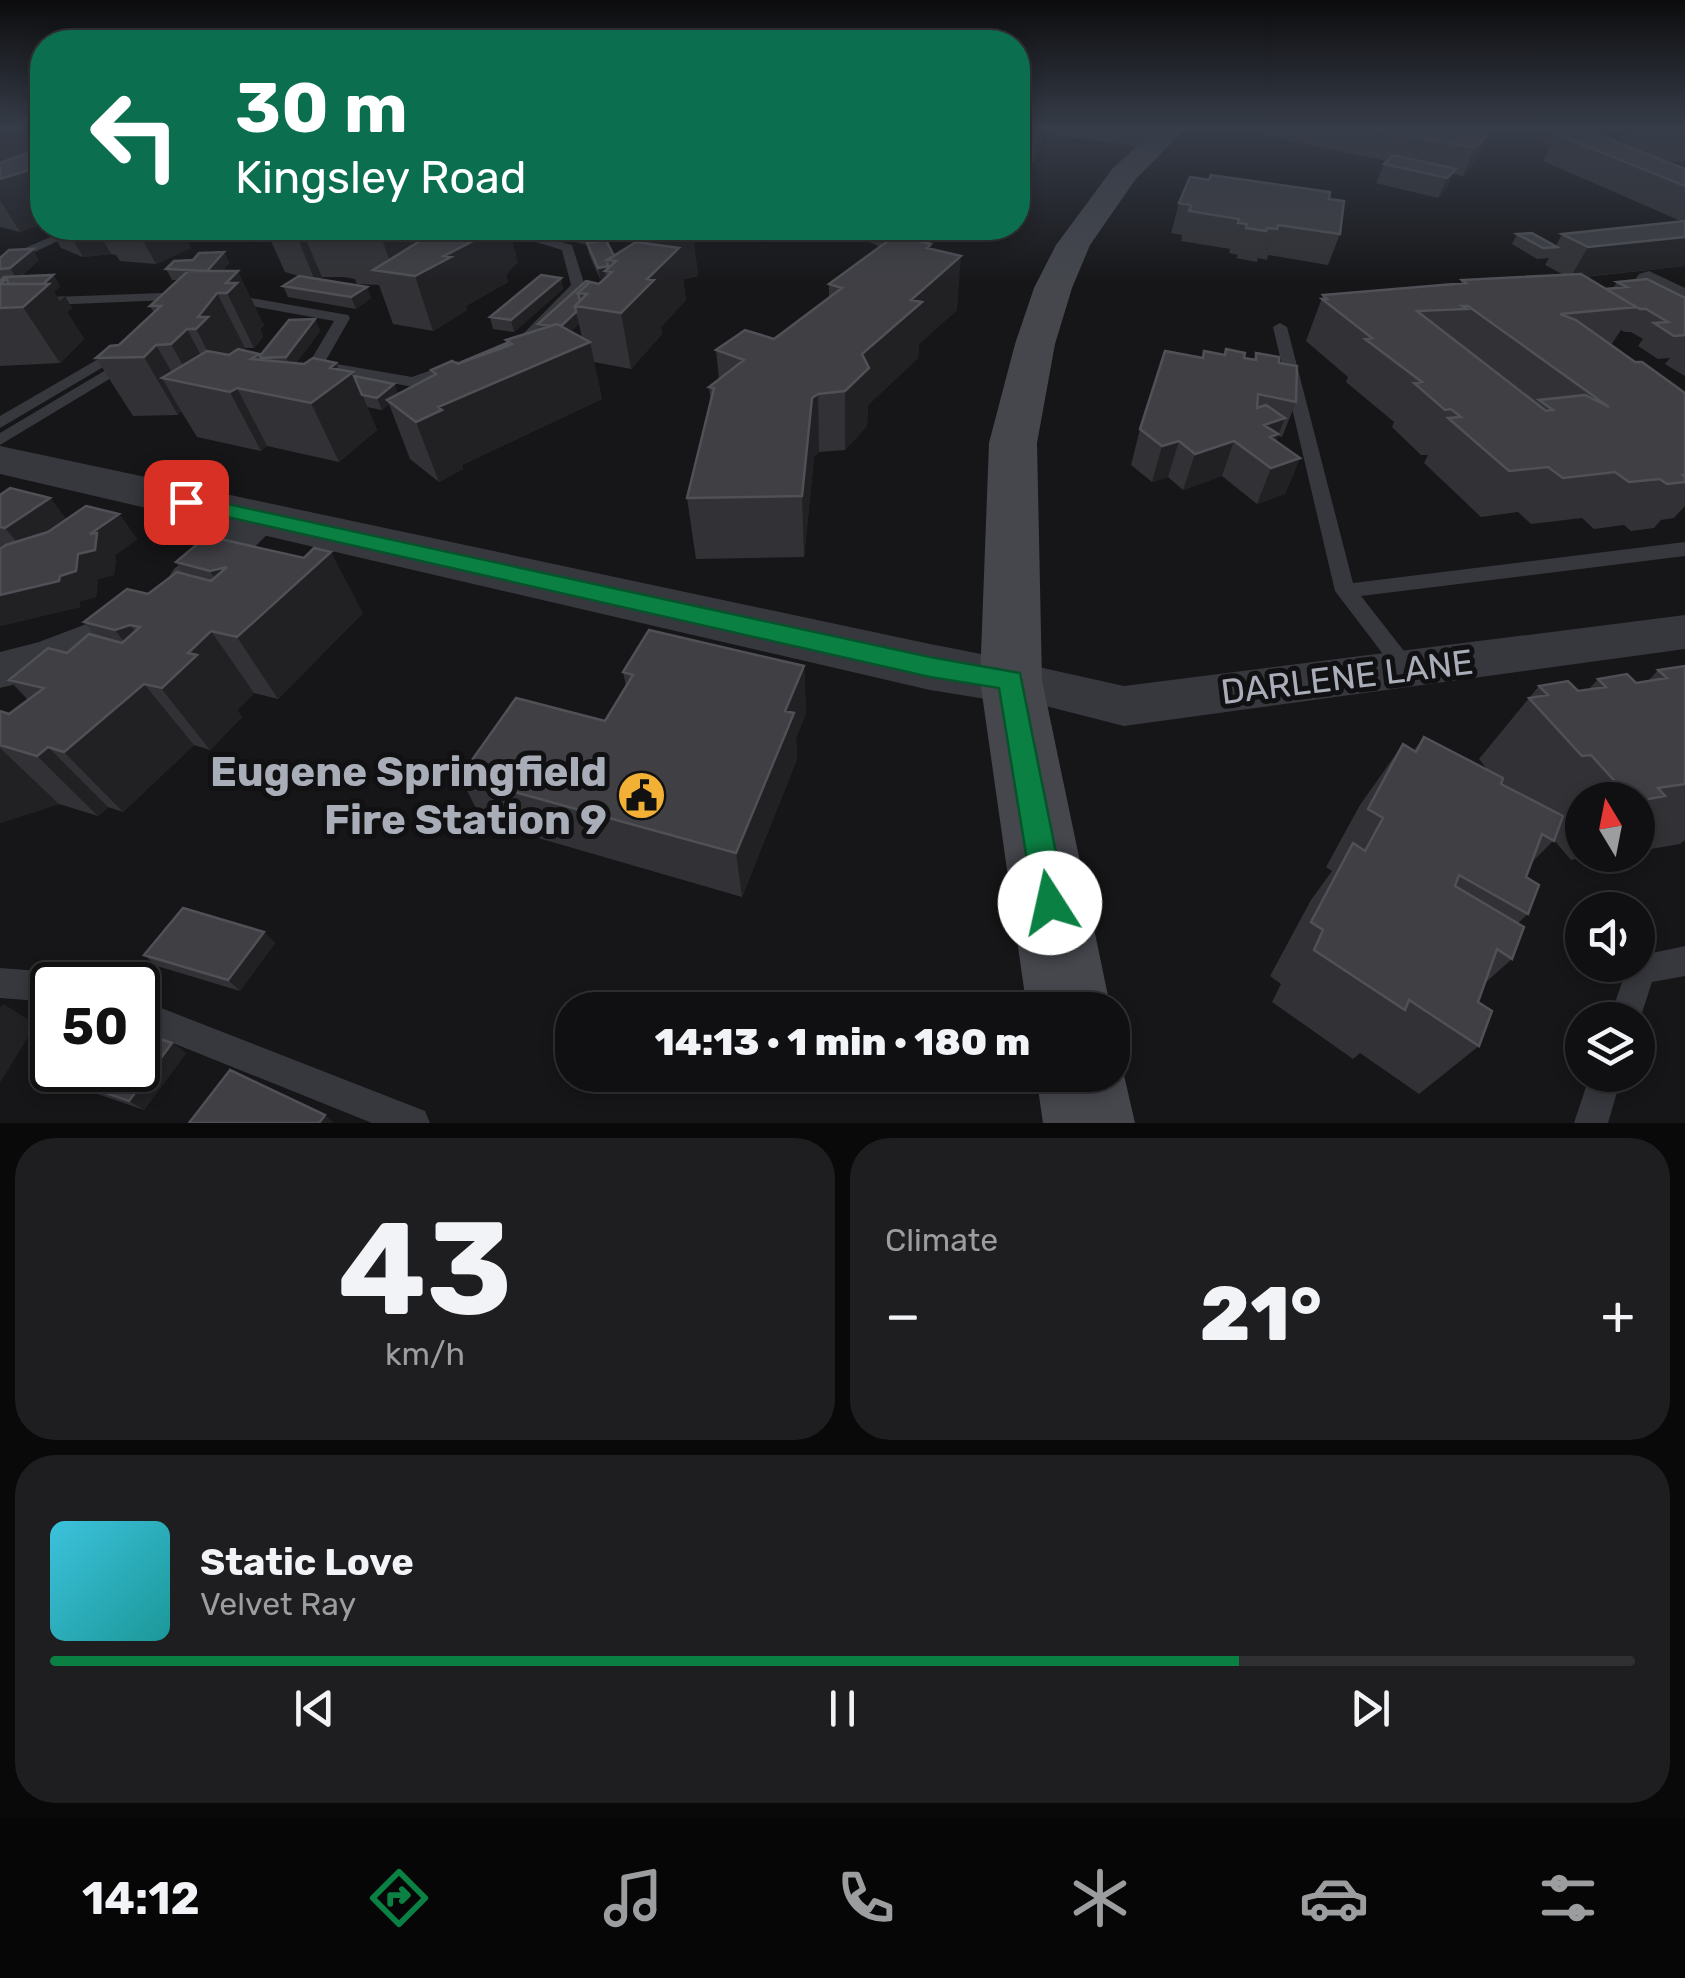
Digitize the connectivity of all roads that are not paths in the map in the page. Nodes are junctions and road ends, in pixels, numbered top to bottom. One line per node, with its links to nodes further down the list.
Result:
1 (1121, 179): 24 (main road)
2 (53, 240): 4 (lane)
3 (539, 240): 12 (lane)
4 (0, 264)
5 (1649, 280): 7 (street)
6 (175, 296): 8 (lane); 9 (lane); 14 (lane)
7 (1685, 300)
8 (0, 303)
9 (162, 309)
10 (1280, 326): 20 (lane)
11 (124, 349): 15 (lane)
12 (493, 352)
13 (141, 354): 16 (lane)
14 (477, 358)
15 (0, 423)
16 (0, 440)
17 (0, 460): 18 (street)
18 (260, 518): 23 (street); 24 (street)
19 (1685, 549): 20 (lane)
20 (1345, 591): 22 (lane)
21 (1685, 632): 22 (street, DARLENE LANE)
22 (1408, 669): 24 (street, DARLENE LANE)
23 (0, 670)
24 (1011, 680): 28 (main road)
25 (1685, 960): 29 (lane)
26 (0, 983): 27 (lane)
27 (30, 985)
28 (1066, 992)
29 (1630, 1002)
30 (160, 1023): 33 (lane)
31 (1083, 1092): 34 (main road)
32 (1601, 1092): 35 (lane)
33 (413, 1123)
34 (1089, 1123)
35 (1591, 1123)

